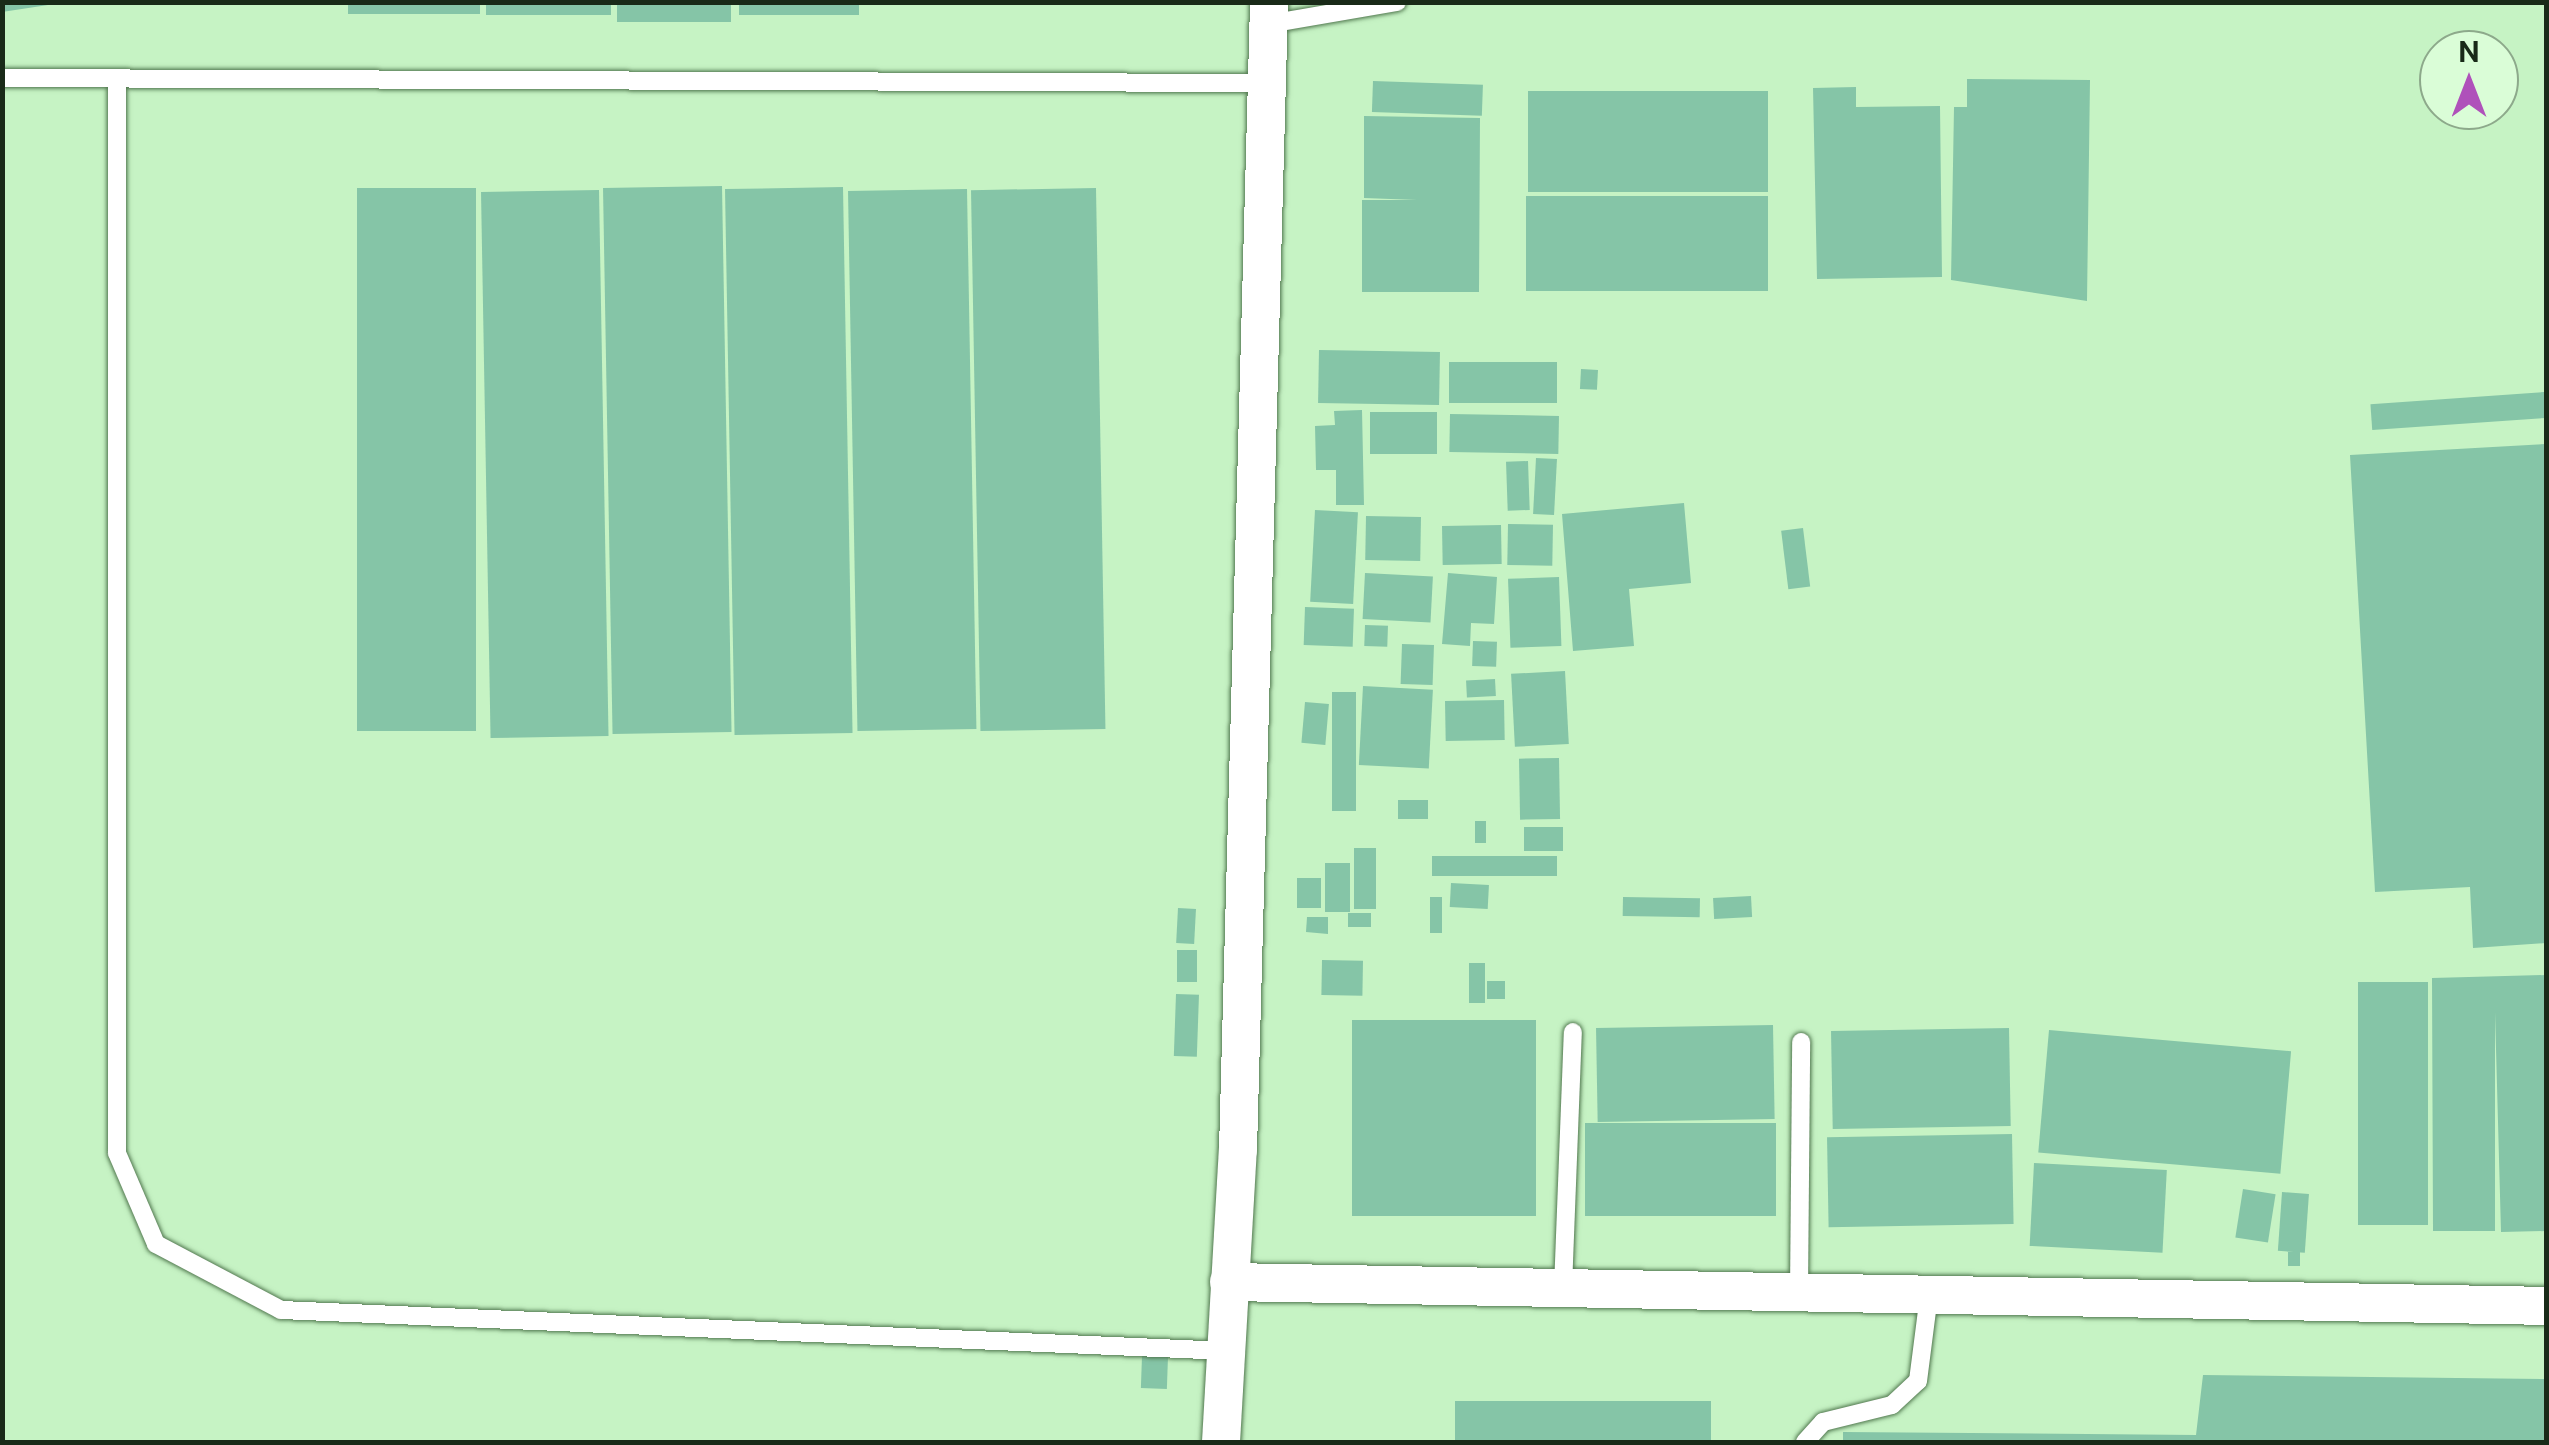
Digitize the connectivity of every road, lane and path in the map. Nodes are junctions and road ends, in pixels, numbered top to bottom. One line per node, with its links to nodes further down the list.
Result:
1 (1398, 2): 2 (lane)
2 (1268, 14): 5 (street)
3 (2, 78): 4 (lane)
4 (116, 79): 5 (lane); 13 (lane)
5 (1265, 83): 8 (street)
6 (1572, 1032): 9 (lane)
7 (1802, 1042): 10 (lane)
8 (1229, 1282): 9 (street); 13 (street)
9 (1563, 1288): 10 (street)
10 (1800, 1292): 11 (street)
11 (1929, 1295): 12 (street); 15 (lane)
12 (2546, 1306)
13 (1228, 1351): 14 (street)
14 (1221, 1442)
15 (1805, 1442)

